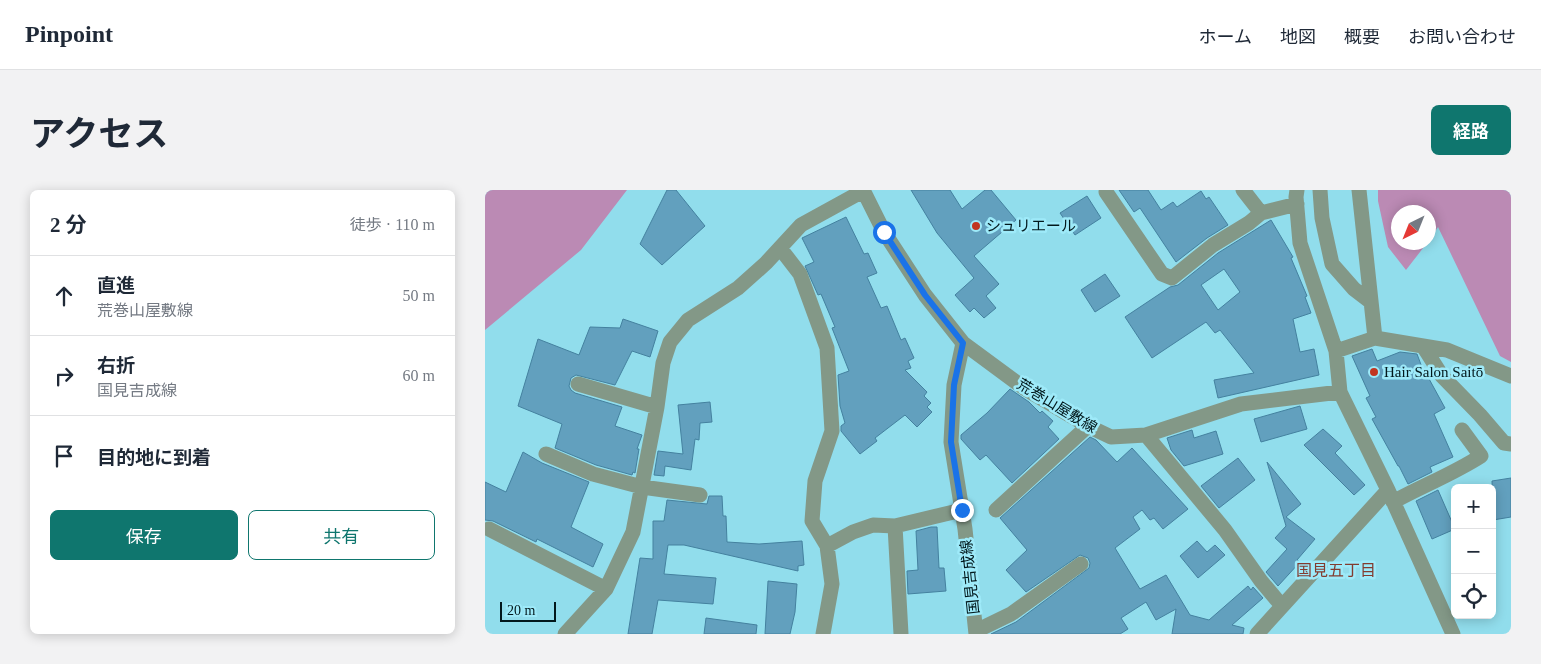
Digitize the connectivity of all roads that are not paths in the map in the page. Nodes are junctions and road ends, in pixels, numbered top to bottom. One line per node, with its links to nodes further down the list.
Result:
1 (1243, 190): 7 (street)
2 (1320, 190): 9 (street)
3 (1359, 190): 9 (street)
4 (863, 191): 8 (street); 11 (street, 荒巻山屋敷線)
5 (1106, 192): 7 (street)
6 (1297, 197): 7 (street); 13 (street)
7 (1261, 213)
8 (780, 248): 17 (street); 30 (street)
9 (1371, 302): 10 (street)
10 (1375, 338): 12 (street); 13 (street)
11 (963, 343): 18 (street, 荒巻山屋敷線); 26 (street, 国見吉成線)
12 (1423, 346): 14 (street); 21 (street)
13 (1335, 352): 16 (street)
14 (1511, 376)
15 (578, 384): 17 (street)
16 (1340, 392): 20 (street, 荒巻山屋敷線); 25 (street)
17 (657, 407): 23 (street)
18 (1088, 426): 20 (street, 荒巻山屋敷線); 27 (street)
19 (1462, 430): 25 (street)
20 (1146, 435): 33 (street)
21 (1511, 444)
22 (545, 454): 23 (street)
23 (642, 487): 24 (street); 32 (street)
24 (700, 495)
25 (1390, 496): 33 (street); 39 (street)
26 (962, 510): 28 (street); 34 (street, 国見吉成線)
27 (996, 510)
28 (895, 526): 30 (street); 37 (street)
29 (489, 529): 32 (street)
30 (827, 546): 36 (street)
31 (1081, 564): 34 (street)
32 (606, 589): 35 (street)
33 (1282, 606): 38 (street)
34 (976, 633)
35 (565, 634)
36 (823, 634)
37 (901, 634)
38 (1257, 634)
39 (1453, 634)

